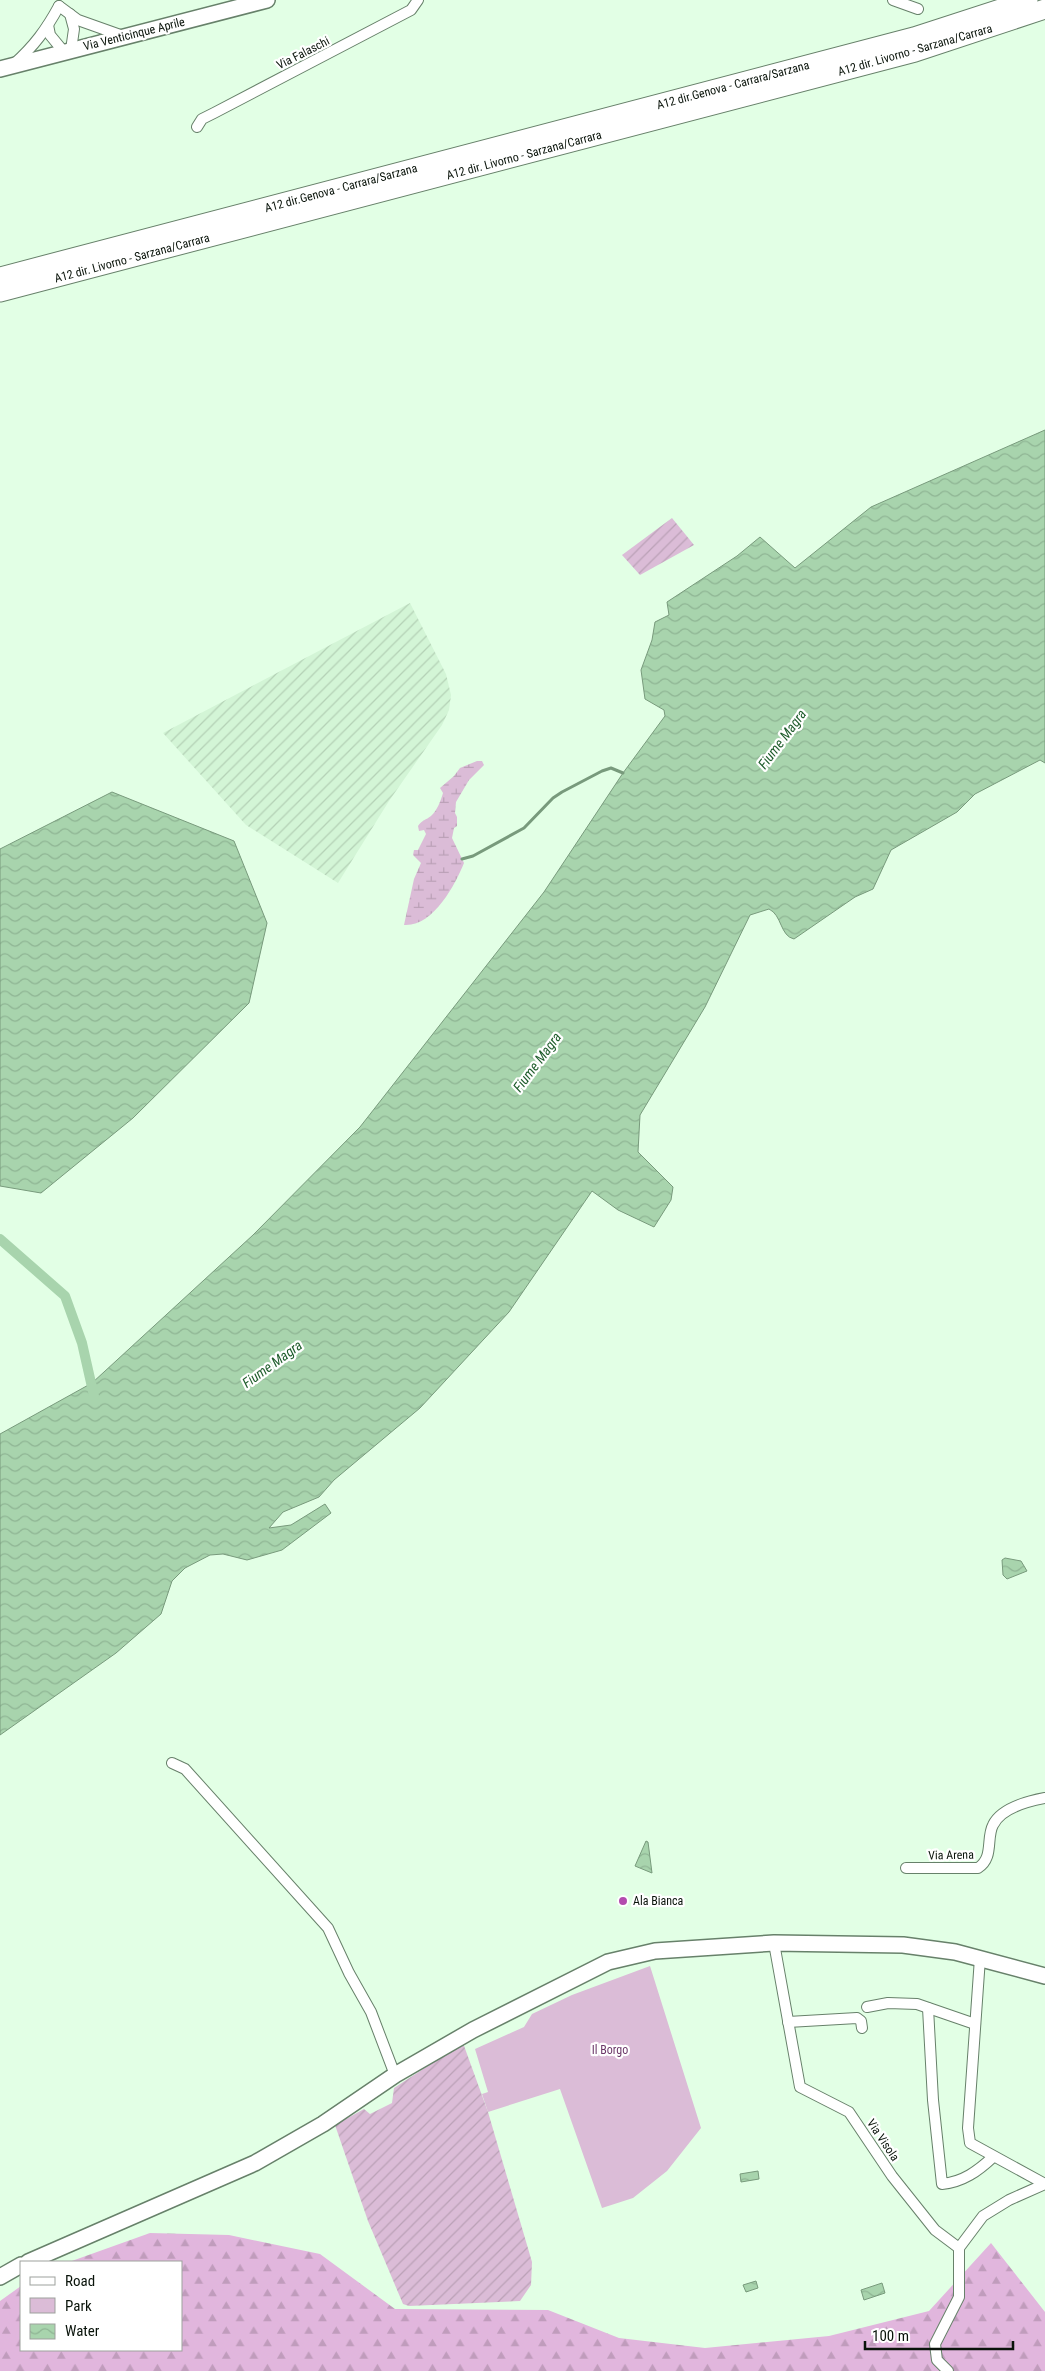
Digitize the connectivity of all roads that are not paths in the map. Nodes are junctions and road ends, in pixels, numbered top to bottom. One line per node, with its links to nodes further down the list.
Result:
1 (267, 0): 10 (main road, Via Venticinque Aprile)
2 (418, 0): 13 (street, Via Falaschi)
3 (893, 0): 6 (street)
4 (1028, 0): 14 (highway, A12 dir.Genova - Carrara/Sarzana)
5 (57, 3): 8 (street); 9 (street)
6 (918, 9)
7 (1045, 10): 15 (highway, A12 dir. Livorno - Sarzana/Carrara)
8 (70, 14): 10 (street); 11 (street)
9 (48, 26): 11 (street); 12 (street)
10 (125, 36): 11 (main road, Via Venticinque Aprile)
11 (68, 51): 12 (main road, Via Venticinque Aprile)
12 (6, 68)
13 (197, 127)
14 (0, 277)
15 (0, 292)
16 (172, 1763): 27 (street)
17 (1045, 1798): 18 (street, Via Arena)
18 (906, 1868)
19 (774, 1943): 20 (main road); 24 (street, Via Visola); 27 (main road)
20 (980, 1958): 21 (main road); 25 (street)
21 (1045, 1976)
22 (867, 2006): 23 (street)
23 (928, 2008): 25 (street); 28 (street)
24 (788, 2022): 26 (street); 30 (street, Via Visola)
25 (974, 2024): 28 (street)
26 (862, 2028)
27 (396, 2075): 31 (main road)
28 (993, 2157): 29 (street)
29 (1045, 2184): 30 (street)
30 (959, 2248): 34 (street)
31 (30, 2261)
32 (20, 2266): 33 (main road)
33 (0, 2277)
34 (948, 2371)

